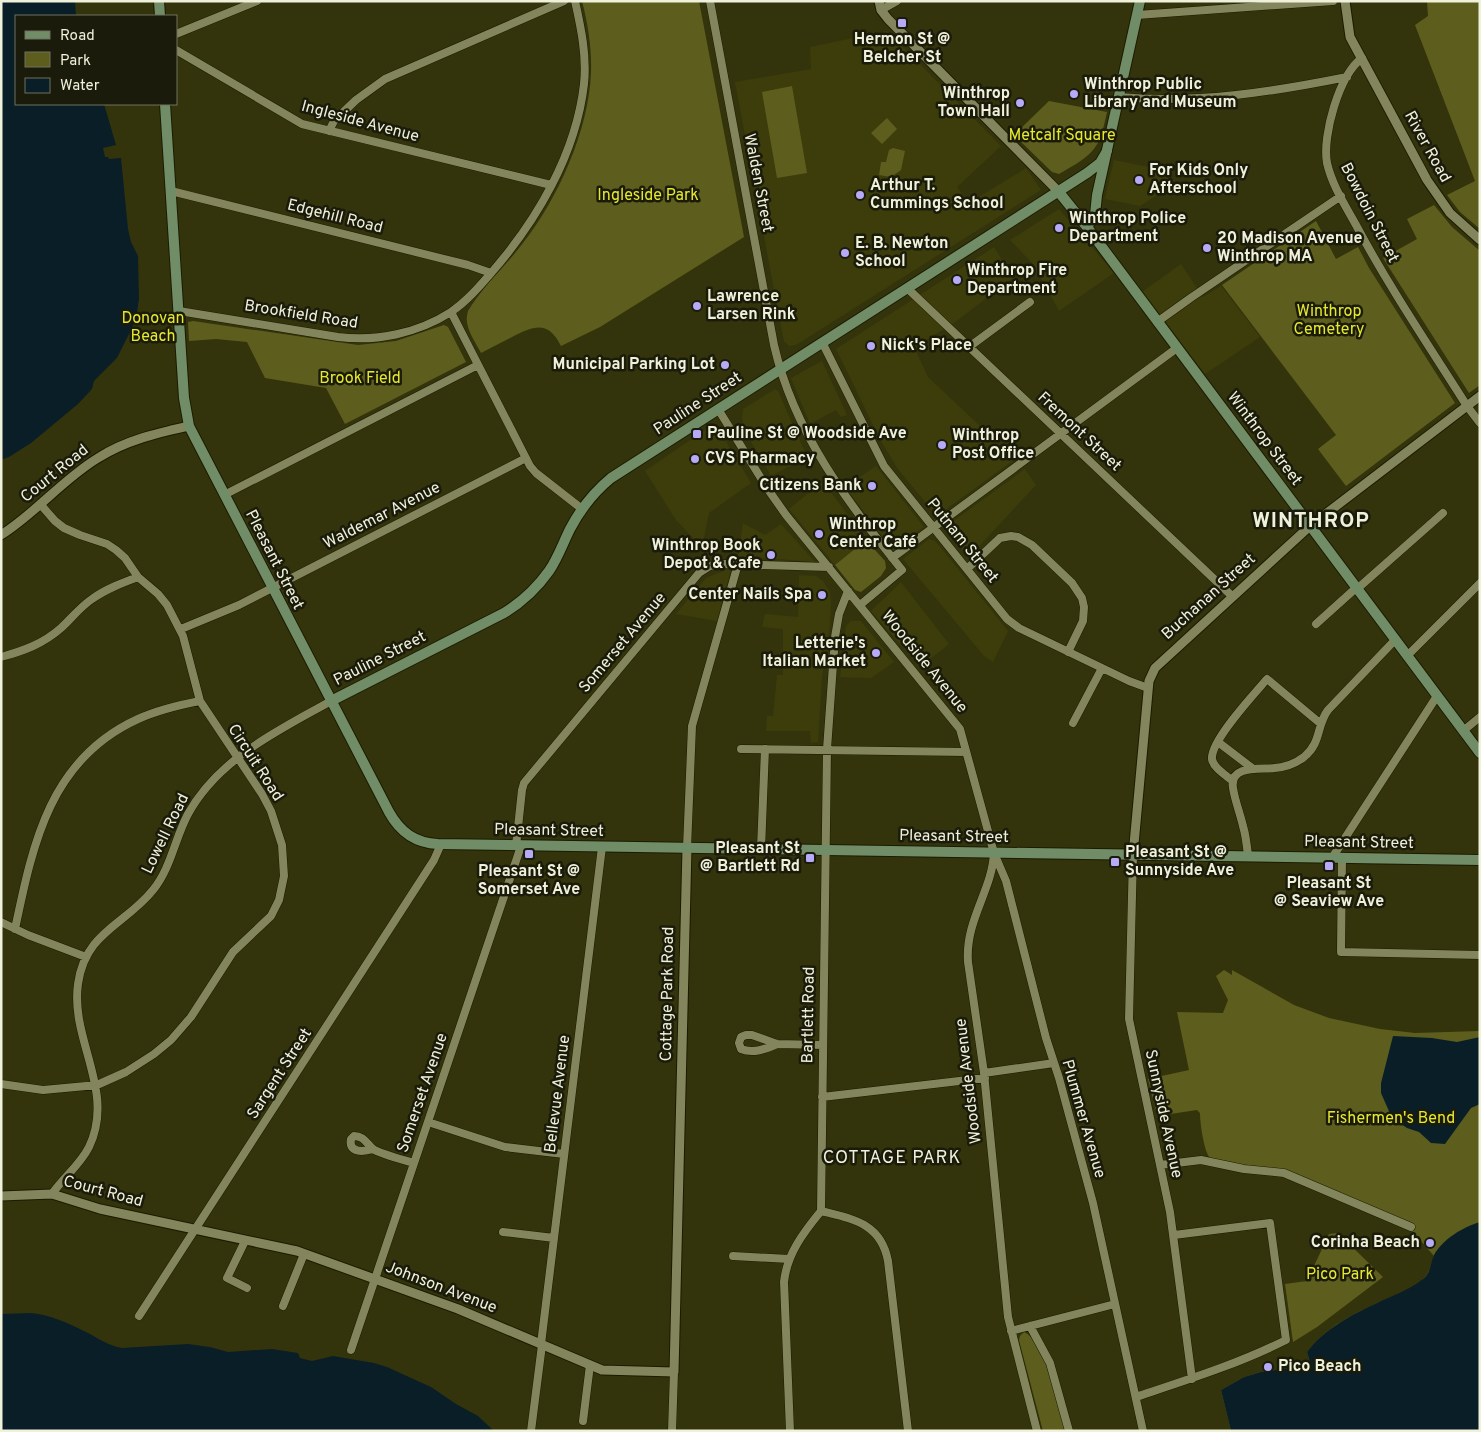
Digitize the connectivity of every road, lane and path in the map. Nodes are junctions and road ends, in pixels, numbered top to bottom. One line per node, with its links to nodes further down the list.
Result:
1 (159, 1): 11 (main road)
2 (257, 1): 13 (street)
3 (564, 1): 19 (street)
4 (575, 1): 21 (street, Brookfield Road)
5 (710, 1): 37 (street, Walden Street)
6 (897, 1): 10 (street)
7 (1140, 1): 12 (main road)
8 (1333, 1): 12 (street)
9 (1345, 1): 15 (street)
10 (880, 6): 23 (street)
11 (160, 15)
12 (1137, 15): 17 (main road)
13 (178, 33)
14 (178, 51): 19 (street, Ingleside Avenue)
15 (1362, 58): 16 (street, Bowdoin Street); 26 (street, River Road)
16 (1347, 77): 17 (street); 24 (street, Bowdoin Street)
17 (1119, 97): 20 (main road)
18 (165, 105): 22 (main road, Pleasant Street)
19 (328, 131): 21 (street, Ingleside Avenue)
20 (1107, 151): 23 (main road, Pauline Street); 25 (main road)
21 (552, 185): 27 (street, Brookfield Road)
22 (171, 191): 27 (street, Edgehill Road); 30 (main road, Pleasant Street)
23 (1058, 191): 25 (main road, Winthrop Street); 28 (main road, Pauline Street)
24 (1341, 196): 32 (street); 39 (street, Bowdoin Street)
25 (1087, 227): 32 (main road, Winthrop Street)
26 (1480, 240)
27 (491, 273): 31 (street, Brookfield Road)
28 (907, 288): 33 (main road, Pauline Street); 34 (street, Fremont Street)
29 (1030, 302): 34 (street)
30 (179, 310): 31 (street, Brookfield Road); 42 (main road, Pleasant Street)
31 (451, 312): 36 (street)
32 (1157, 322): 35 (main road, Winthrop Street)
33 (822, 342): 37 (main road, Pauline Street); 50 (street, Putnam Street)
34 (969, 347): 43 (street, Fremont Street)
35 (1177, 348): 43 (street); 49 (main road, Winthrop Street)
36 (478, 365): 44 (street); 45 (street)
37 (780, 369): 40 (main road, Pauline Street); 52 (street, Walden Street)
38 (1480, 396): 39 (street, Buchanan Street)
39 (1467, 406): 41 (street, Bowdoin Street); 49 (street, Buchanan Street)
40 (718, 409): 47 (main road, Pauline Street); 54 (street, Woodside Avenue)
41 (1480, 423)
42 (189, 426): 45 (main road, Pleasant Street); 46 (street, Court Road)
43 (1060, 434): 50 (street); 61 (street, Fremont Street)
44 (526, 458): 47 (street); 58 (street, Waldemar Avenue)
45 (224, 495): 58 (main road, Pleasant Street)
46 (41, 504): 51 (street, Court Road); 56 (street, Circuit Road)
47 (582, 509): 73 (main road, Pauline Street)
48 (1444, 513): 59 (street)
49 (1310, 526): 59 (main road, Winthrop Street); 61 (street, Buchanan Street)
50 (933, 527): 52 (street); 55 (street, Putnam Street)
51 (1, 535)
52 (892, 558): 62 (street, Walden Street)
53 (738, 564): 54 (street, Somerset Avenue); 88 (street, Somerset Avenue); 90 (street, Cottage Park Road)
54 (828, 567): 60 (street, Woodside Avenue)
55 (967, 569): 66 (street, Putnam Street); 66 (street)
56 (138, 576): 64 (street, Circuit Road); 68 (street)
57 (1480, 583): 67 (street)
58 (272, 587): 64 (street, Waldemar Avenue); 73 (main road, Pleasant Street)
59 (1357, 588): 63 (street); 65 (main road, Winthrop Street)
60 (848, 591): 62 (street, Woodside Avenue); 81 (street, Bartlett Road)
61 (1232, 596): 70 (street, Buchanan Street)
62 (860, 605): 82 (street, Woodside Avenue)
63 (1316, 624)
64 (180, 629): 72 (street, Circuit Road)
65 (1395, 640): 67 (main road, Winthrop Street); 76 (street)
66 (1068, 652): 69 (street, Putnam Street)
67 (1407, 656): 71 (main road, Winthrop Street)
68 (1, 657)
69 (1102, 668): 70 (street, Putnam Street); 75 (street)
70 (1148, 688): 94 (street, Buchanan Street)
71 (1437, 696): 77 (main road, Winthrop Street); 96 (street)
72 (200, 701): 84 (street, Circuit Road); 99 (street)
73 (331, 701): 84 (street, Lowell Road); 87 (main road, Pleasant Street)
74 (1480, 716): 77 (street)
75 (1073, 722)
76 (1321, 724): 78 (street); 85 (street)
77 (1463, 731): 83 (main road, Winthrop Street)
78 (1218, 742): 85 (street); 86 (street)
79 (741, 749): 80 (street)
80 (765, 749): 81 (street); 91 (street)
81 (827, 750): 82 (street); 92 (street, Bartlett Road)
82 (966, 752): 93 (street, Woodside Avenue)
83 (1480, 754)
84 (237, 757): 101 (street, Lowell Road); 107 (street, Circuit Road)
85 (1252, 768): 86 (street)
86 (1234, 781): 95 (street)
87 (441, 844): 88 (main road, Pleasant Street); 118 (street, Sargent Street)
88 (518, 846): 89 (main road, Pleasant Street); 109 (street, Somerset Avenue)
89 (602, 847): 90 (main road, Pleasant Street); 111 (street, Bellevue Avenue)
90 (687, 848): 91 (main road, Pleasant Street); 136 (street, Cottage Park Road)
91 (761, 849): 92 (main road, Pleasant Street)
92 (825, 850): 93 (main road, Pleasant Street); 103 (street, Bartlett Road)
93 (994, 852): 94 (main road, Pleasant Street); 104 (street, Plummer Avenue); 105 (street, Woodside Avenue)
94 (1133, 855): 95 (main road, Pleasant Street); 113 (street, Sunnyside Avenue)
95 (1248, 856): 96 (main road, Pleasant Street)
96 (1337, 858): 97 (main road, Pleasant Street); 100 (street)
97 (1480, 860)
98 (1, 922): 99 (street)
99 (15, 929): 101 (street)
100 (1480, 955)
101 (86, 957): 107 (street, Lowell Road)
102 (777, 1044): 103 (street)
103 (823, 1044): 108 (street, Bartlett Road)
104 (1054, 1063): 105 (street); 128 (street, Plummer Avenue)
105 (984, 1076): 108 (street); 132 (street, Woodside Avenue)
106 (1, 1084): 107 (street)
107 (97, 1085): 114 (street)
108 (822, 1097): 116 (street, Bartlett Road)
109 (428, 1122): 111 (street); 112 (street, Somerset Avenue)
110 (373, 1149): 112 (street)
111 (564, 1154): 121 (street, Bellevue Avenue)
112 (414, 1163): 126 (street, Somerset Avenue)
113 (1160, 1165): 117 (street); 120 (street, Sunnyside Avenue)
114 (52, 1194): 115 (street, Court Road); 118 (street, Court Road)
115 (1, 1196)
116 (820, 1211): 125 (street); 143 (street)
117 (1411, 1227)
118 (195, 1231): 122 (street, Johnson Avenue); 130 (street, Sargent Street)
119 (503, 1232): 121 (street)
120 (1174, 1235): 137 (street, Sunnyside Avenue); 137 (street)
121 (554, 1238): 133 (street, Bellevue Avenue)
122 (245, 1241): 123 (street, Johnson Avenue); 127 (street)
123 (304, 1254): 126 (street, Johnson Avenue); 129 (street)
124 (733, 1256): 125 (street)
125 (789, 1259): 142 (street)
126 (375, 1279): 133 (street, Johnson Avenue); 134 (street, Somerset Avenue)
127 (246, 1288)
128 (1115, 1304): 131 (street); 138 (street, Plummer Avenue)
129 (283, 1306)
130 (139, 1316)
131 (1030, 1326): 132 (street); 145 (street)
132 (1011, 1331): 144 (street, Woodside Avenue)
133 (541, 1344): 135 (street, Johnson Avenue); 140 (street, Bellevue Avenue)
134 (351, 1350)
135 (590, 1365): 136 (street, Johnson Avenue); 139 (street)
136 (674, 1372): 141 (street, Cottage Park Road)
137 (1192, 1379): 138 (street)
138 (1136, 1397): 146 (street, Plummer Avenue)
139 (583, 1421)
140 (531, 1431)
141 (672, 1431)
142 (790, 1431)
143 (908, 1431)
144 (1037, 1431)
145 (1069, 1431)
146 (1143, 1431)

